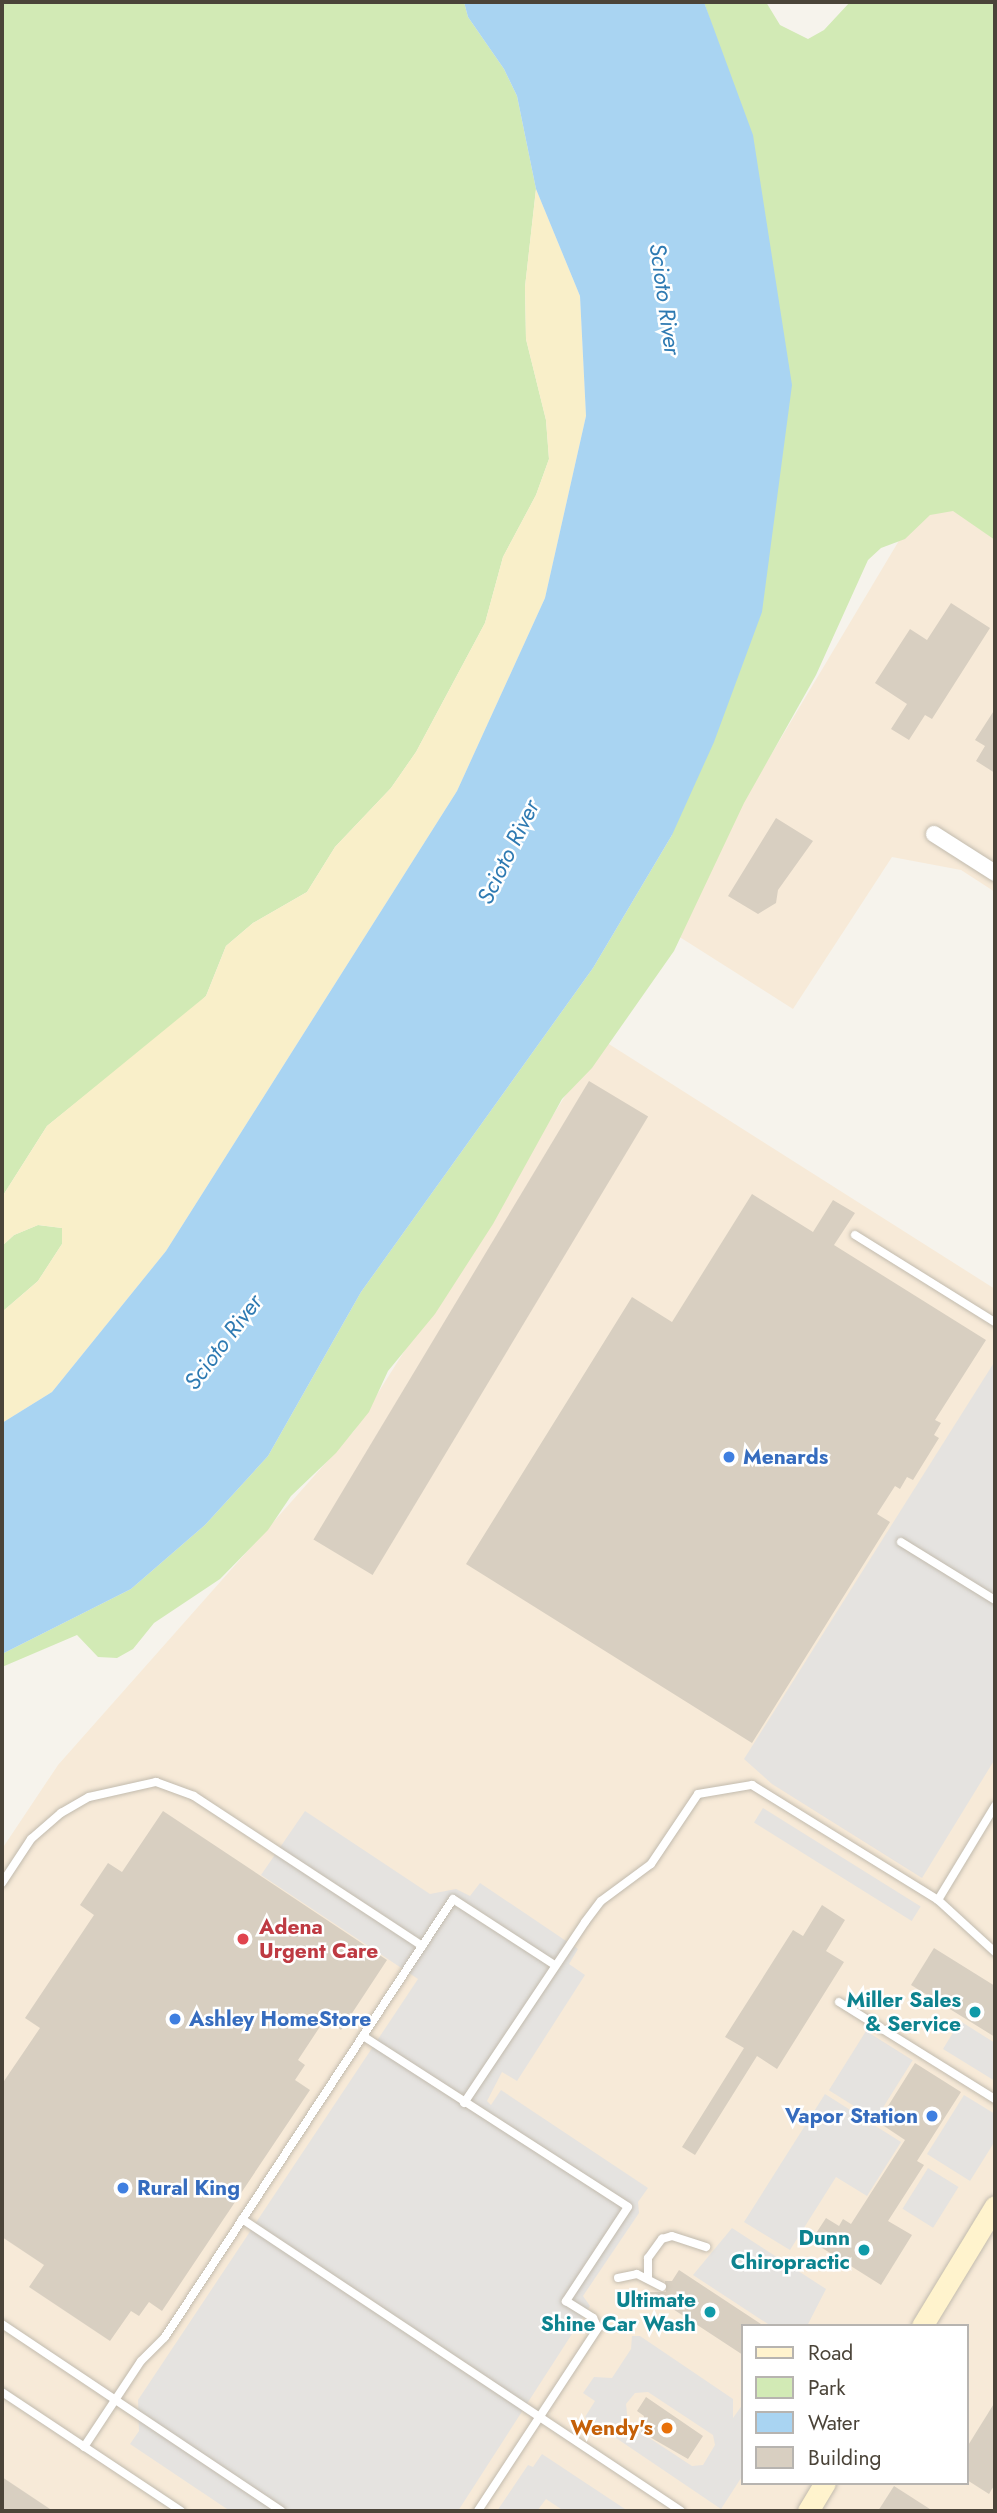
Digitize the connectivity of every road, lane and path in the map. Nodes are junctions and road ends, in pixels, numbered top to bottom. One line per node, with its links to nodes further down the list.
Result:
1 (934, 834): 2 (street)
2 (995, 873)
3 (855, 1235): 4 (lane)
4 (995, 1322)
5 (901, 1542): 6 (lane)
6 (995, 1600)
7 (995, 1805): 9 (lane)
8 (2, 1883): 10 (lane)
9 (938, 1900): 11 (lane); 12 (lane)
10 (422, 1946): 12 (lane); 14 (lane)
11 (995, 1952)
12 (553, 1964): 16 (lane)
13 (839, 2002): 15 (lane)
14 (363, 2036): 16 (lane); 18 (lane)
15 (995, 2099)
16 (464, 2103): 27 (lane)
17 (995, 2206): 24 (main road)
18 (242, 2219): 26 (lane); 27 (lane)
19 (706, 2247): 21 (lane)
20 (618, 2278): 21 (lane)
21 (649, 2278): 22 (lane)
22 (662, 2287)
23 (2, 2324): 26 (lane)
24 (923, 2324)
25 (2, 2392): 28 (lane)
26 (116, 2400): 28 (lane); 31 (lane)
27 (539, 2418): 32 (lane); 33 (lane)
28 (84, 2446): 30 (lane)
29 (824, 2485): 34 (main road)
30 (181, 2511)
31 (281, 2511)
32 (478, 2511)
33 (681, 2511)
34 (807, 2511)

